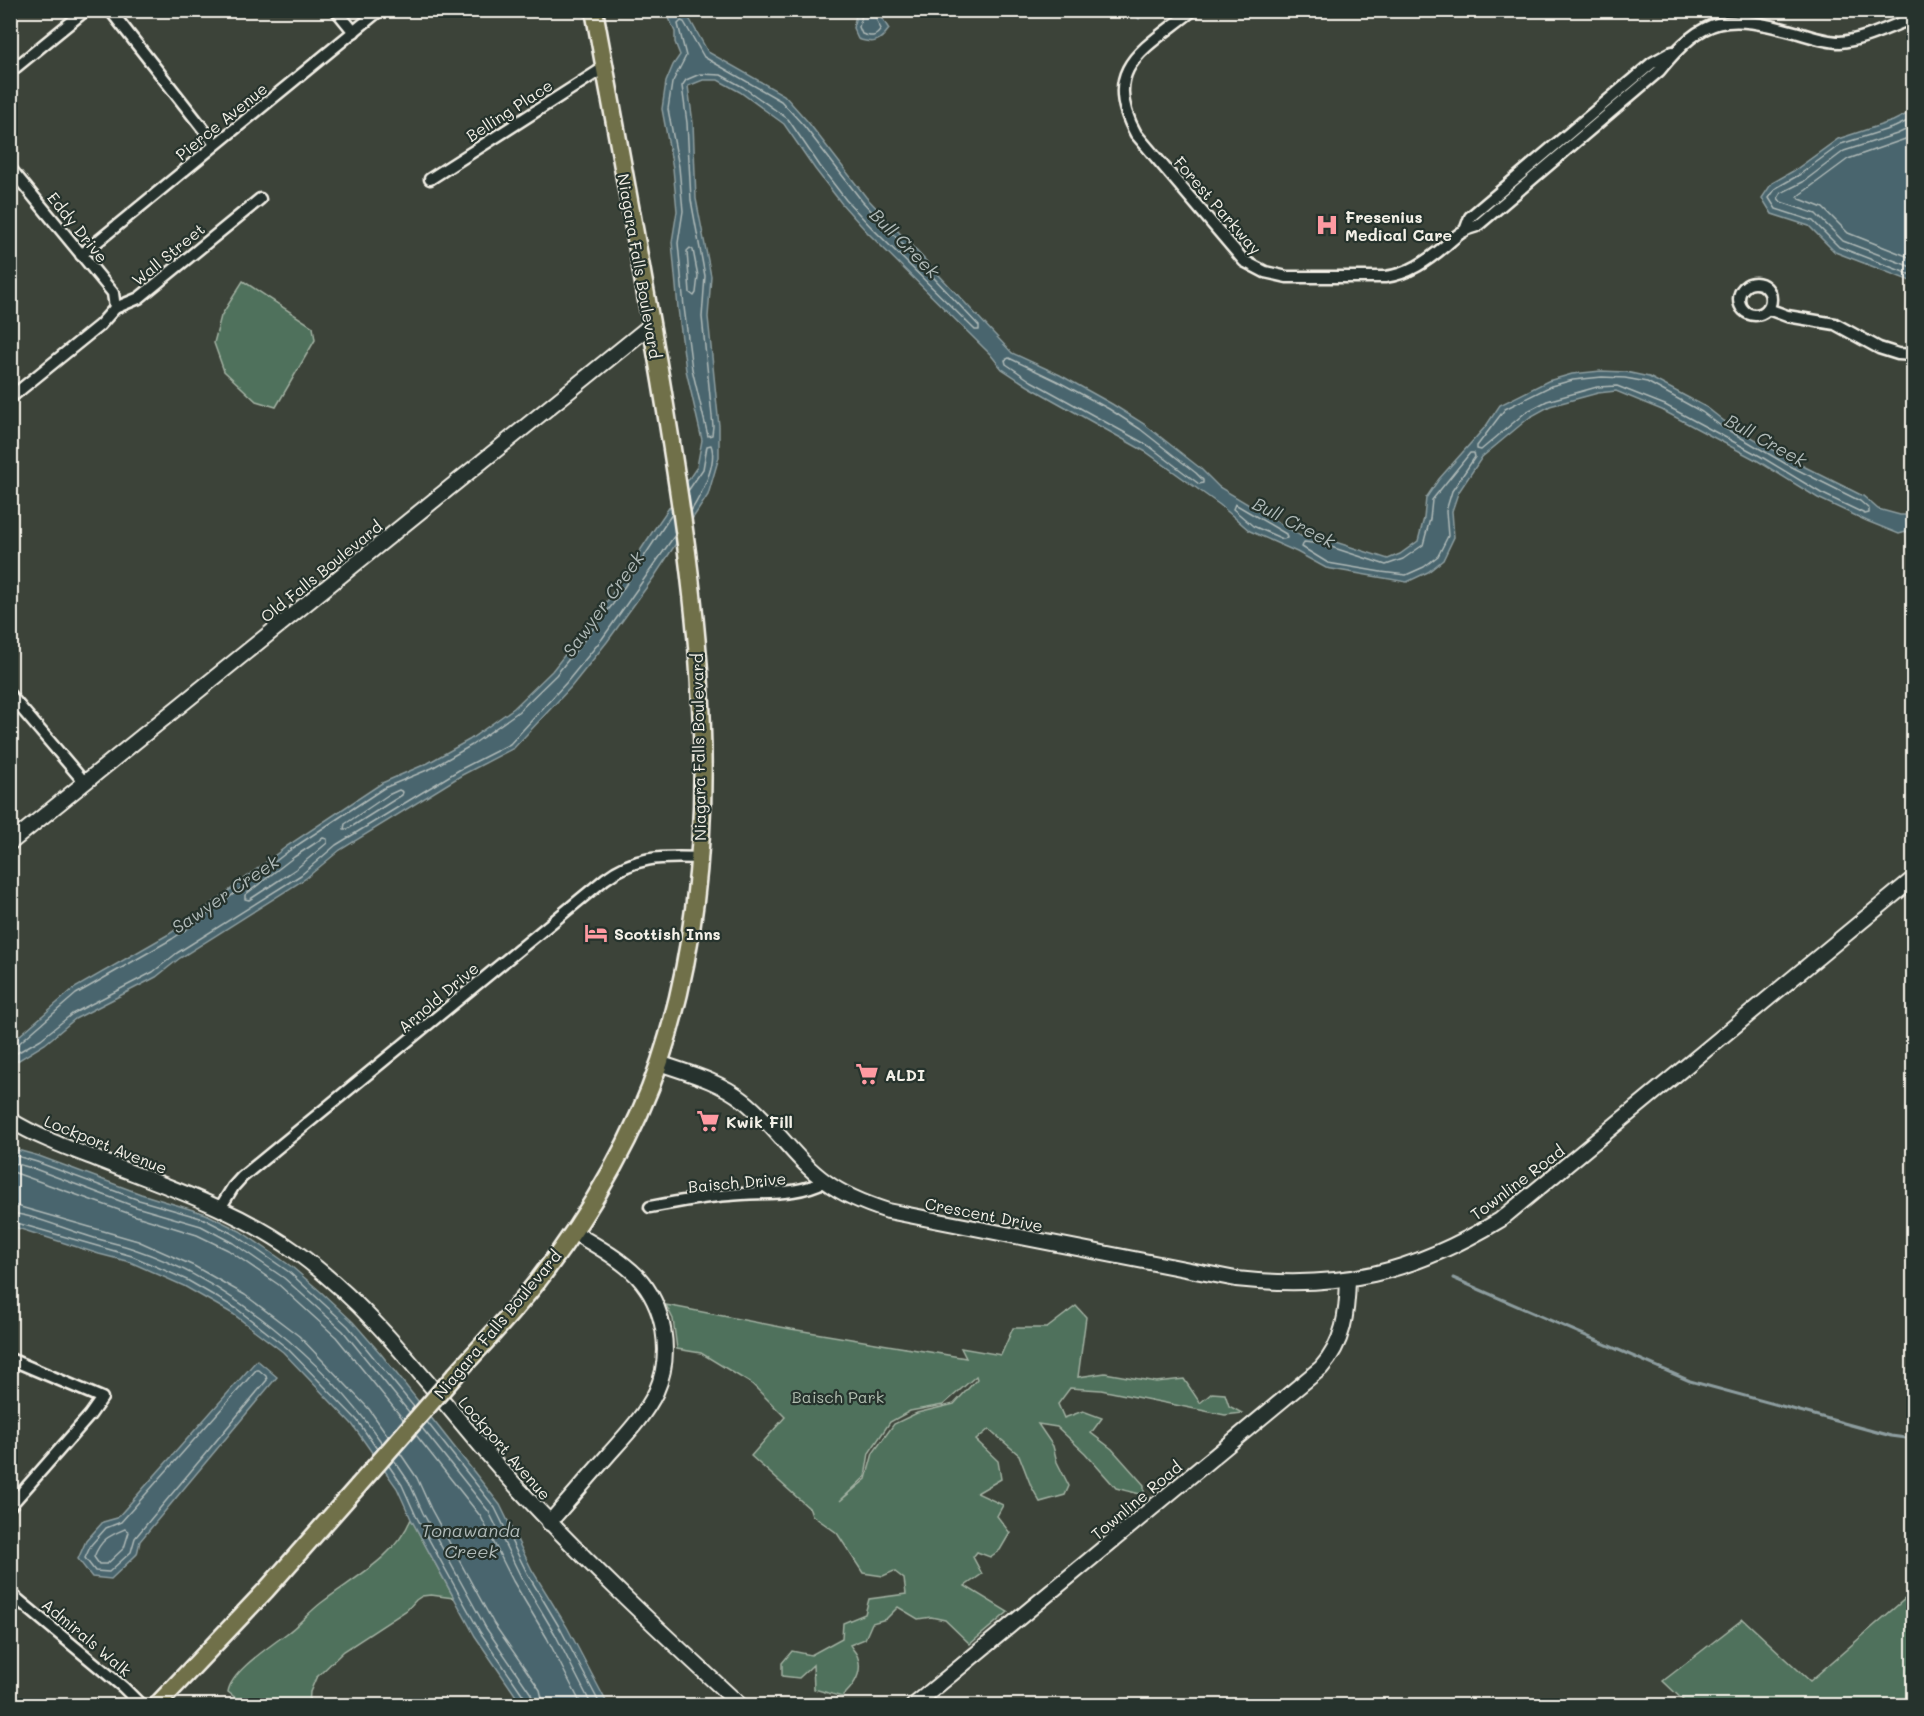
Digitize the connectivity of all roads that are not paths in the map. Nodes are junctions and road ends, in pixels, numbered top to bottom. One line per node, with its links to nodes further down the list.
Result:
1 (86, 10): 10 (street)
2 (110, 10): 11 (street)
3 (336, 10): 8 (street)
4 (380, 10): 8 (street, Pierce Avenue)
5 (594, 10): 9 (main road, Niagara Falls Boulevard)
6 (1193, 10): 7 (street, Forest Parkway)
7 (1914, 18)
8 (354, 32): 11 (street, Pierce Avenue)
9 (605, 67): 13 (street, Belling Place); 18 (main road, Niagara Falls Boulevard)
10 (10, 72)
11 (215, 144): 15 (street, Pierce Avenue)
12 (10, 168): 15 (street, Eddy Drive)
13 (430, 179)
14 (260, 199): 16 (street, Wall Street)
15 (81, 255): 16 (street, Eddy Drive)
16 (115, 308): 20 (street, Wall Street)
17 (1768, 309): 19 (street)
18 (651, 325): 22 (street, Old Falls Boulevard); 24 (main road, Niagara Falls Boulevard)
19 (1914, 355)
20 (10, 398)
21 (10, 695): 22 (street)
22 (85, 783): 23 (street, Old Falls Boulevard)
23 (10, 843)
24 (700, 858): 26 (main road, Niagara Falls Boulevard); 30 (street, Arnold Drive)
25 (1914, 878): 32 (street, Townline Road)
26 (659, 1063): 28 (street, Crescent Drive); 31 (main road, Niagara Falls Boulevard)
27 (10, 1120): 30 (street, Lockport Avenue)
28 (825, 1181): 29 (street, Baisch Drive); 32 (street, Crescent Drive)
29 (650, 1207)
30 (220, 1208): 35 (street, Lockport Avenue)
31 (573, 1232): 35 (street); 38 (main road, Niagara Falls Boulevard, bridge)
32 (1348, 1280): 40 (street, Townline Road)
33 (10, 1359): 34 (street)
34 (10, 1506)
35 (549, 1523): 39 (street, Lockport Avenue)
36 (10, 1593): 37 (street, Admirals Walk)
37 (142, 1706)
38 (156, 1706)
39 (741, 1706)
40 (913, 1706)

